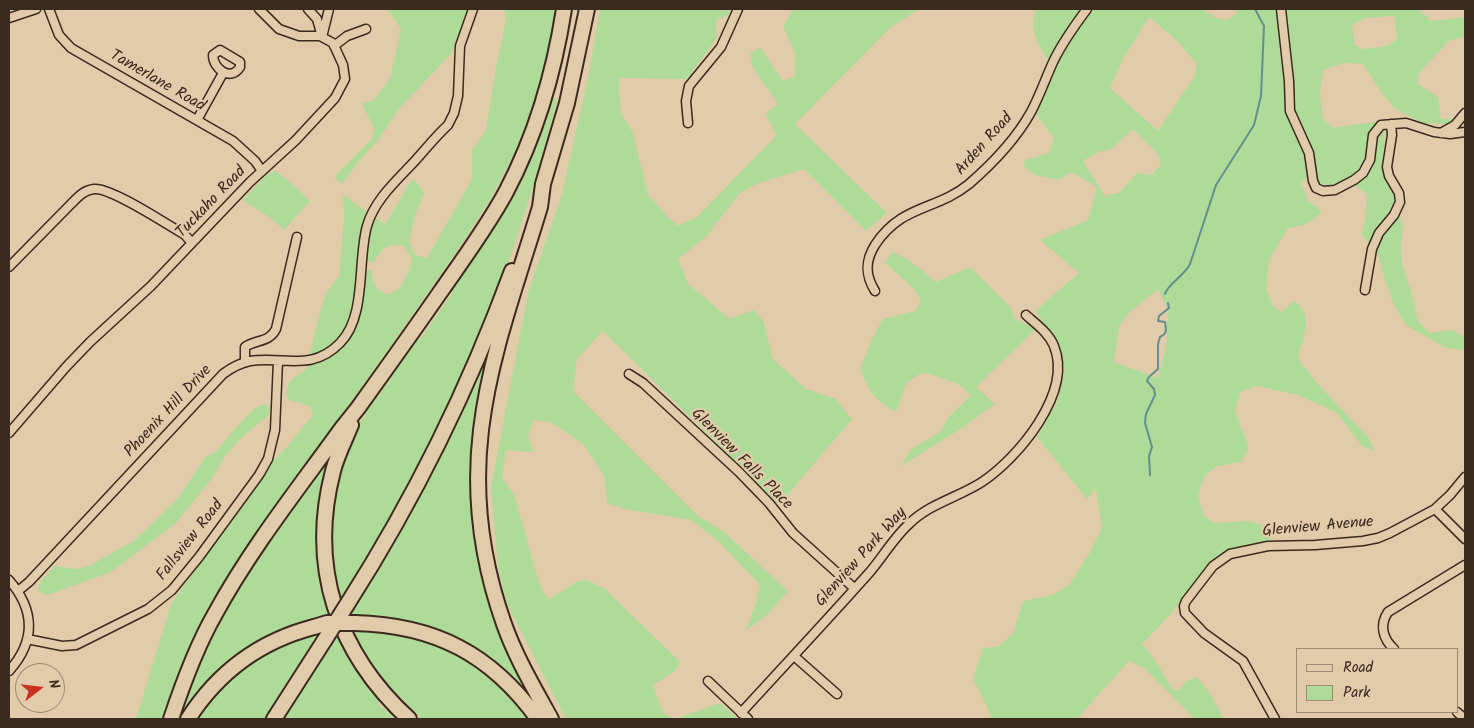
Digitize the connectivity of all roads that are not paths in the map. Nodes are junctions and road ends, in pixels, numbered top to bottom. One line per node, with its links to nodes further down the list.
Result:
1 (36, 9): 12 (street)
2 (49, 9): 18 (street, Tamerlane Road)
3 (259, 9): 14 (street)
4 (308, 9): 14 (street)
5 (329, 9): 14 (street)
6 (473, 9): 32 (street, Phoenix Hill Drive)
7 (564, 9): 34 (highway)
8 (587, 9): 24 (highway)
9 (738, 9): 19 (street)
10 (1088, 9): 29 (street, Arden Road)
11 (1281, 9): 20 (street)
12 (9, 18)
13 (366, 29): 15 (street)
14 (322, 37): 15 (street)
15 (334, 46): 23 (street, Tuckaho Road)
16 (223, 72): 18 (street)
17 (1465, 112): 22 (street)
18 (197, 120): 23 (street, Tamerlane Road)
19 (688, 124)
20 (1391, 124): 22 (street); 28 (street)
21 (1465, 132): 22 (street)
22 (1441, 133)
23 (262, 171): 26 (street, Tuckaho Road)
24 (544, 184): 52 (highway, bridge); 55 (highway)
25 (297, 237): 31 (street)
26 (192, 243): 27 (street); 35 (street, Tuckaho Road)
27 (9, 267)
28 (1365, 290)
29 (875, 291)
30 (1026, 315): 41 (street, Glenview Park Way)
31 (245, 362): 32 (street, Phoenix Hill Drive); 42 (street, Phoenix Hill Drive)
32 (278, 362): 43 (street, Fallsview Road)
33 (630, 374): 41 (street, Glenview Falls Place)
34 (358, 408): 50 (highway); 53 (highway)
35 (9, 433)
36 (1465, 477): 37 (street, Glenview Avenue)
37 (1435, 509): 38 (street); 57 (street, Glenview Avenue)
38 (1465, 539)
39 (1465, 565): 44 (street)
40 (9, 580): 42 (street)
41 (854, 588): 45 (street, Glenview Park Way)
42 (18, 590): 43 (street)
43 (27, 639): 46 (street)
44 (1393, 648)
45 (794, 656): 48 (street); 49 (street, Glenview Park Way)
46 (9, 672)
47 (708, 681): 49 (street)
48 (837, 694)
49 (741, 713): 56 (street)
50 (171, 719)
51 (188, 719): 54 (highway, bridge)
52 (274, 719)
53 (408, 719)
54 (538, 719)
55 (551, 719)
56 (748, 719)
57 (1275, 719)

